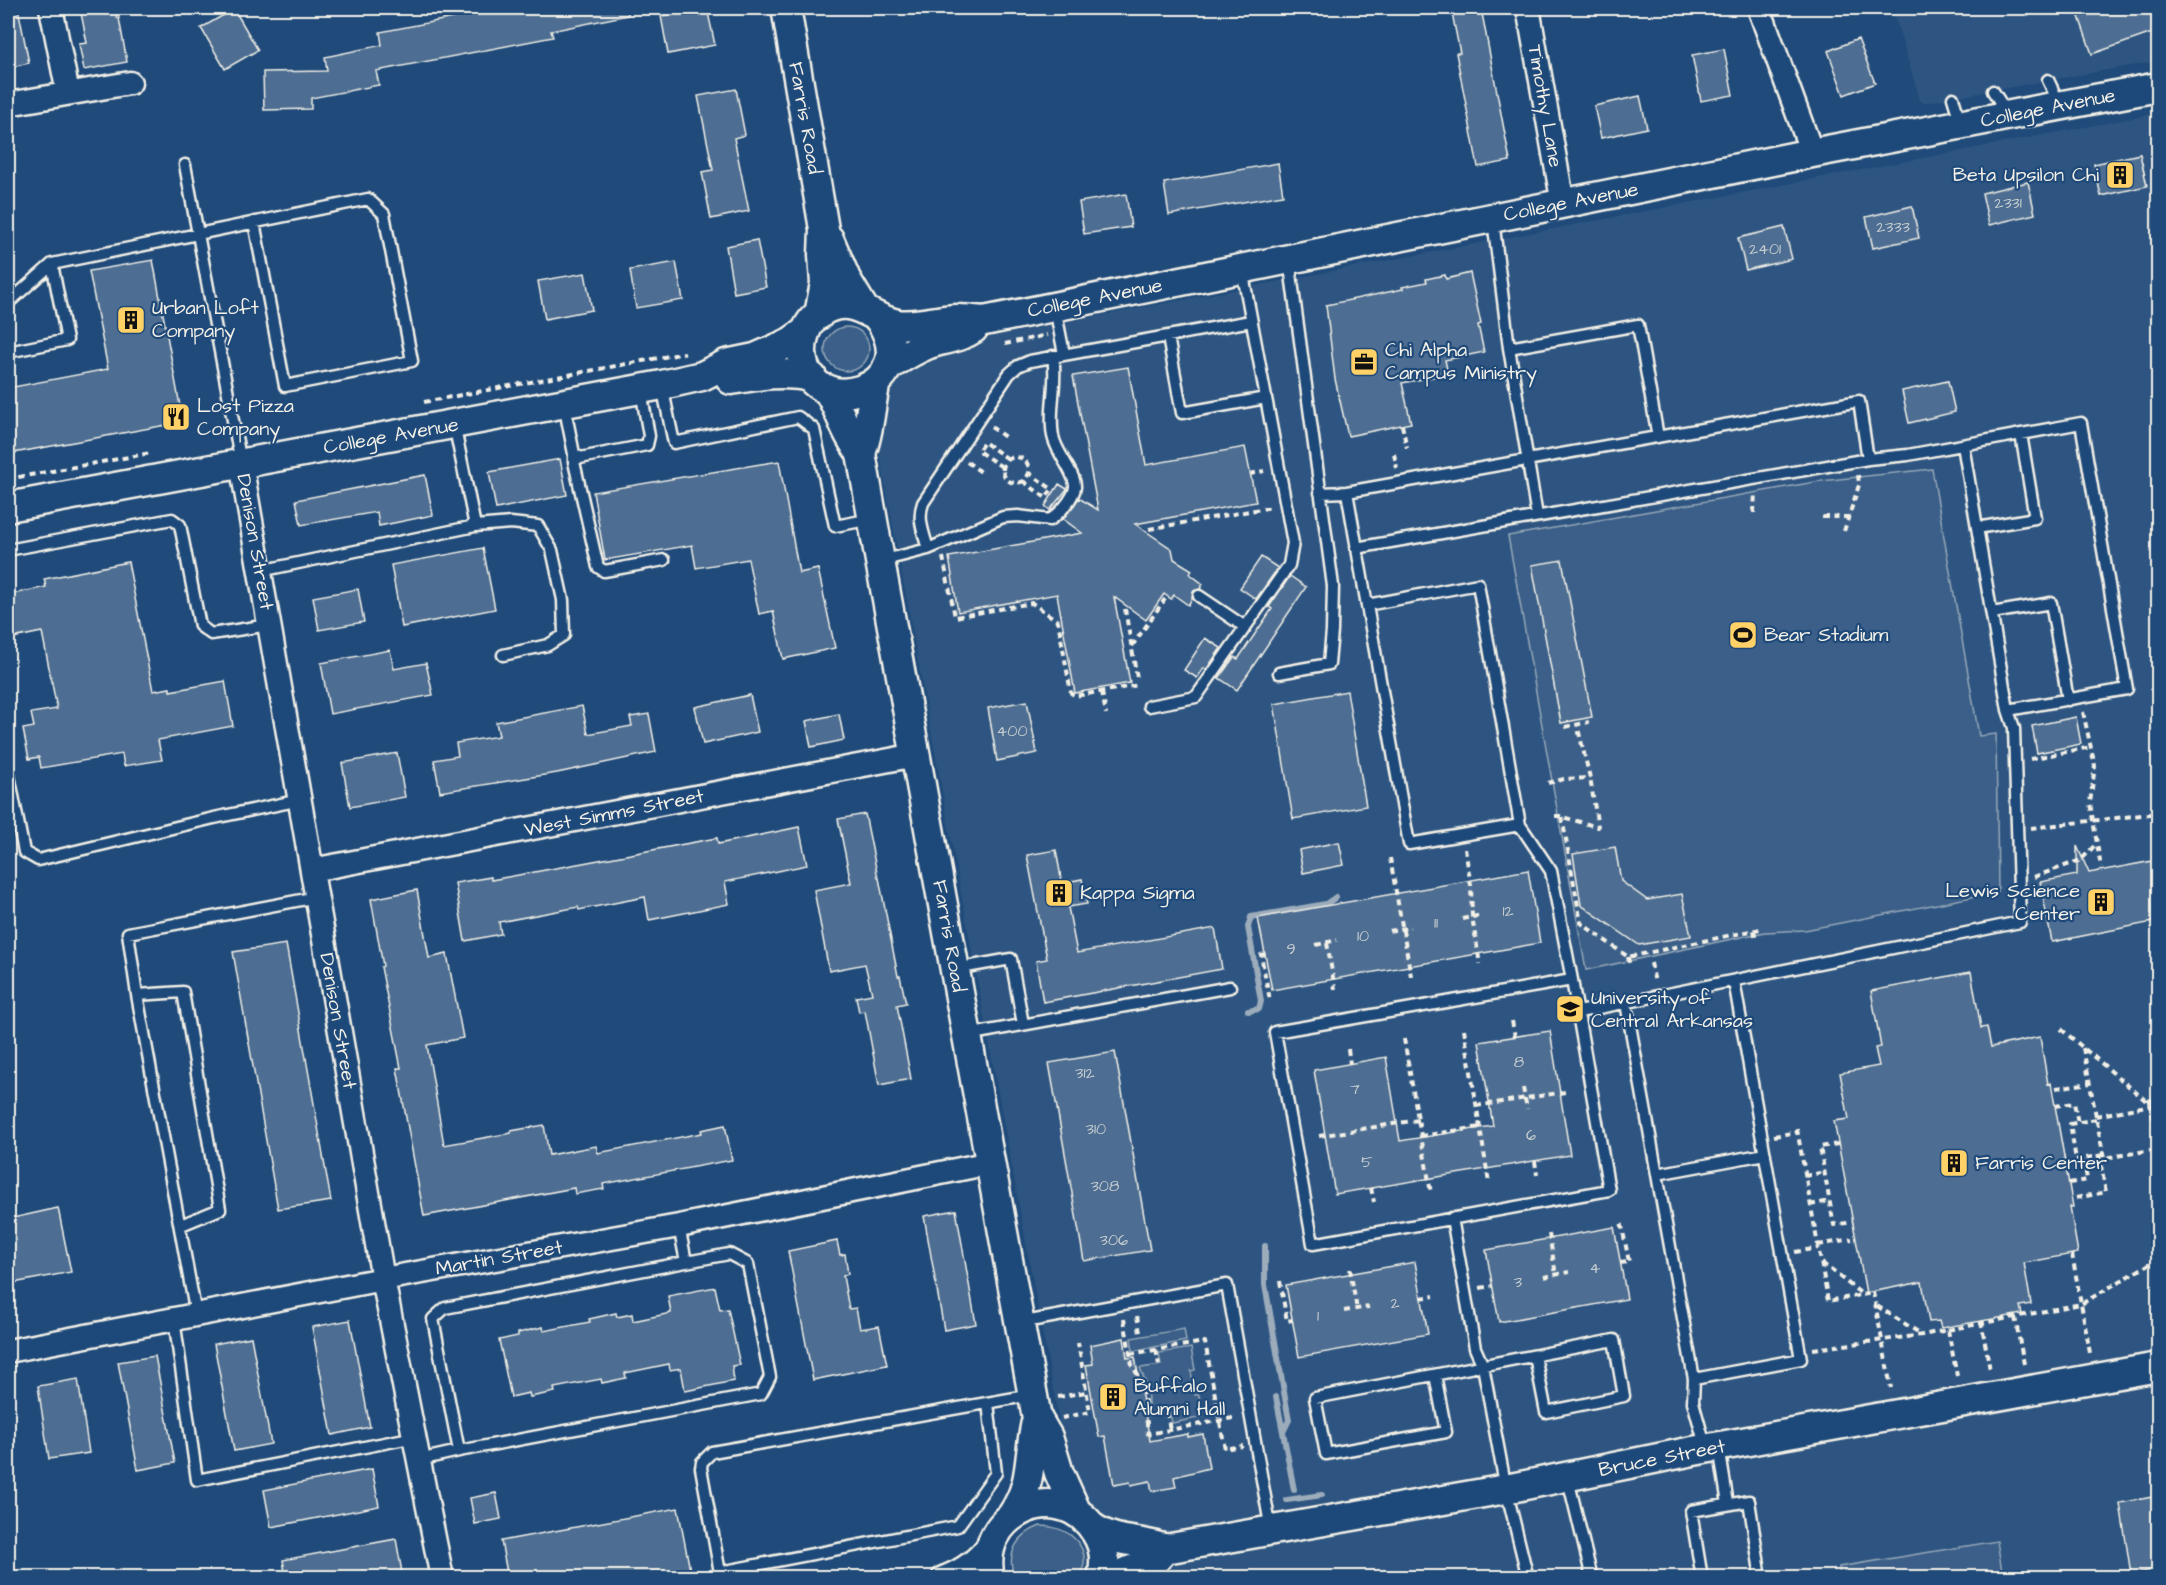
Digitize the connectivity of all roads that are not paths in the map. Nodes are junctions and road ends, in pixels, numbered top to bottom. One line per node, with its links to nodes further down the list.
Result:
1 (51, 8): 8 (street)
2 (786, 8): 18 (street, Farris Road)
3 (1528, 8): 15 (street, Timothy Lane)
4 (1759, 8): 13 (street)
5 (130, 83): 8 (street)
6 (2158, 87): 11 (street, College Avenue)
7 (1993, 91): 11 (lane)
8 (68, 93): 10 (street)
9 (1953, 98): 12 (lane)
10 (8, 104)
11 (2008, 115): 12 (street, College Avenue)
12 (1962, 124): 13 (street, College Avenue)
13 (1812, 153): 15 (street, College Avenue)
14 (185, 165): 19 (lane)
15 (1563, 204): 16 (street, College Avenue)
16 (1493, 218): 20 (street, College Avenue); 30 (lane)
17 (254, 222): 17 (lane); 19 (lane)
18 (824, 229): 25 (street, Farris Road); 28 (street, Farris Road)
19 (198, 234): 21 (lane); 47 (lane)
20 (1289, 259): 22 (street, College Avenue); 49 (lane)
21 (52, 264): 23 (lane); 31 (lane)
22 (1242, 269): 24 (street, College Avenue); 27 (lane)
23 (8, 303)
24 (1055, 307): 26 (street, College Avenue); 32 (lane)
25 (872, 314): 26 (street, College Avenue); 28 (street); 34 (street)
26 (984, 321): 34 (street, College Avenue)
27 (1251, 321): 29 (lane); 37 (lane)
28 (812, 323): 33 (street, College Avenue); 35 (street)
29 (1168, 337): 32 (lane); 37 (lane)
30 (1509, 348): 41 (lane); 46 (lane)
31 (8, 352)
32 (1059, 355): 56 (lane); 56 (lane)
33 (698, 364): 35 (street, College Avenue); 36 (street, College Avenue)
34 (882, 374): 35 (street); 43 (street, Farris Road)
35 (819, 383): 43 (street, Farris Road)
36 (652, 387): 38 (street, College Avenue); 44 (lane); 52 (lane)
37 (1266, 398): 65 (lane)
38 (564, 404): 39 (street, College Avenue); 44 (lane)
39 (454, 424): 47 (street, College Avenue); 53 (lane)
40 (2020, 434): 42 (lane); 54 (lane); 68 (lane)
41 (1658, 437): 45 (lane); 46 (lane)
42 (1963, 444): 45 (lane); 54 (lane)
43 (861, 453): 52 (street, Farris Road)
44 (574, 454): 58 (lane)
45 (1868, 459): 51 (lane)
46 (1527, 461): 48 (lane); 51 (lane)
47 (241, 463): 50 (street, College Avenue); 60 (street, Denison Street)
48 (1347, 492): 49 (lane); 55 (lane)
49 (1320, 493): 67 (lane)
50 (8, 507)
51 (1537, 516): 55 (lane)
52 (873, 519): 59 (street, Farris Road)
53 (475, 526): 60 (lane); 66 (lane)
54 (1977, 528): 63 (lane)
55 (1356, 548): 62 (lane)
56 (928, 549): 59 (lane)
57 (8, 550): 64 (lane)
58 (664, 560)
59 (880, 561): 71 (street, Farris Road)
60 (260, 571): 64 (street, Denison Street)
61 (1199, 596): 65 (lane)
62 (1367, 605): 74 (lane); 74 (lane)
63 (1992, 613): 68 (lane); 70 (lane)
64 (269, 625): 73 (street, Denison Street)
65 (1245, 627): 69 (lane)
66 (503, 655)
67 (1279, 673)
68 (2068, 700): 70 (lane)
69 (1149, 706)
70 (2008, 710): 79 (lane)
71 (916, 755): 75 (street, West Simms Street); 77 (street, Farris Road)
72 (8, 770): 73 (lane)
73 (300, 800): 75 (street, Denison Street)
74 (1520, 825): 78 (lane)
75 (312, 870): 76 (street, Denison Street)
76 (317, 897): 81 (lane); 93 (street, Denison Street)
77 (955, 969): 84 (lane); 85 (street, Farris Road)
78 (1572, 980): 83 (lane); 89 (lane)
79 (1734, 981): 82 (lane); 86 (lane)
80 (1230, 987): 84 (lane)
81 (137, 995): 90 (lane); 90 (lane)
82 (1626, 1003): 83 (lane); 88 (lane)
83 (1579, 1012): 89 (lane)
84 (1023, 1024): 85 (lane)
85 (966, 1035): 87 (street, Farris Road)
86 (1765, 1154): 88 (lane); 101 (lane)
87 (990, 1162): 91 (street, Martin Street); 95 (street, Farris Road)
88 (1657, 1174): 101 (lane)
89 (1452, 1218): 98 (lane)
90 (181, 1225): 94 (lane)
91 (679, 1226): 92 (lane); 93 (street, Martin Street)
92 (686, 1262): 106 (lane); 106 (lane)
93 (383, 1279): 94 (street, Martin Street); 104 (street, Denison Street)
94 (185, 1317): 96 (street, Martin Street); 104 (lane)
95 (1019, 1323): 103 (street, Farris Road); 113 (lane)
96 (8, 1351)
97 (1535, 1356): 97 (lane); 98 (lane)
98 (1483, 1366): 100 (lane); 109 (lane)
99 (2158, 1367): 105 (street, Bruce Street)
100 (1435, 1375): 100 (lane)
101 (1694, 1379): 105 (lane)
102 (988, 1403): 103 (lane); 116 (lane); 116 (lane)
103 (1046, 1407): 111 (street, Farris Road); 112 (street, Farris Road)
104 (415, 1437): 107 (street, Denison Street)
105 (1713, 1448): 108 (street, Bruce Street); 110 (lane)
106 (459, 1451): 107 (lane)
107 (419, 1460): 117 (street, Denison Street)
108 (1568, 1477): 109 (street, Bruce Street); 123 (lane)
109 (1506, 1489): 113 (street, Bruce Street); 122 (lane)
110 (1728, 1504): 124 (lane); 125 (lane)
111 (1012, 1515): 112 (street, Bruce Street); 114 (street, Farris Road)
112 (1085, 1521): 115 (street, Bruce Street); 120 (street, Farris Road)
113 (1271, 1530): 115 (street, Bruce Street)
114 (992, 1541): 118 (street); 119 (street)
115 (1165, 1549): 121 (street, Bruce Street)
116 (721, 1575)
117 (442, 1578)
118 (943, 1578)
119 (990, 1578)
120 (1102, 1578)
121 (1112, 1578)
122 (1528, 1578)
123 (1592, 1578)
124 (1702, 1578)
125 (1761, 1578)

